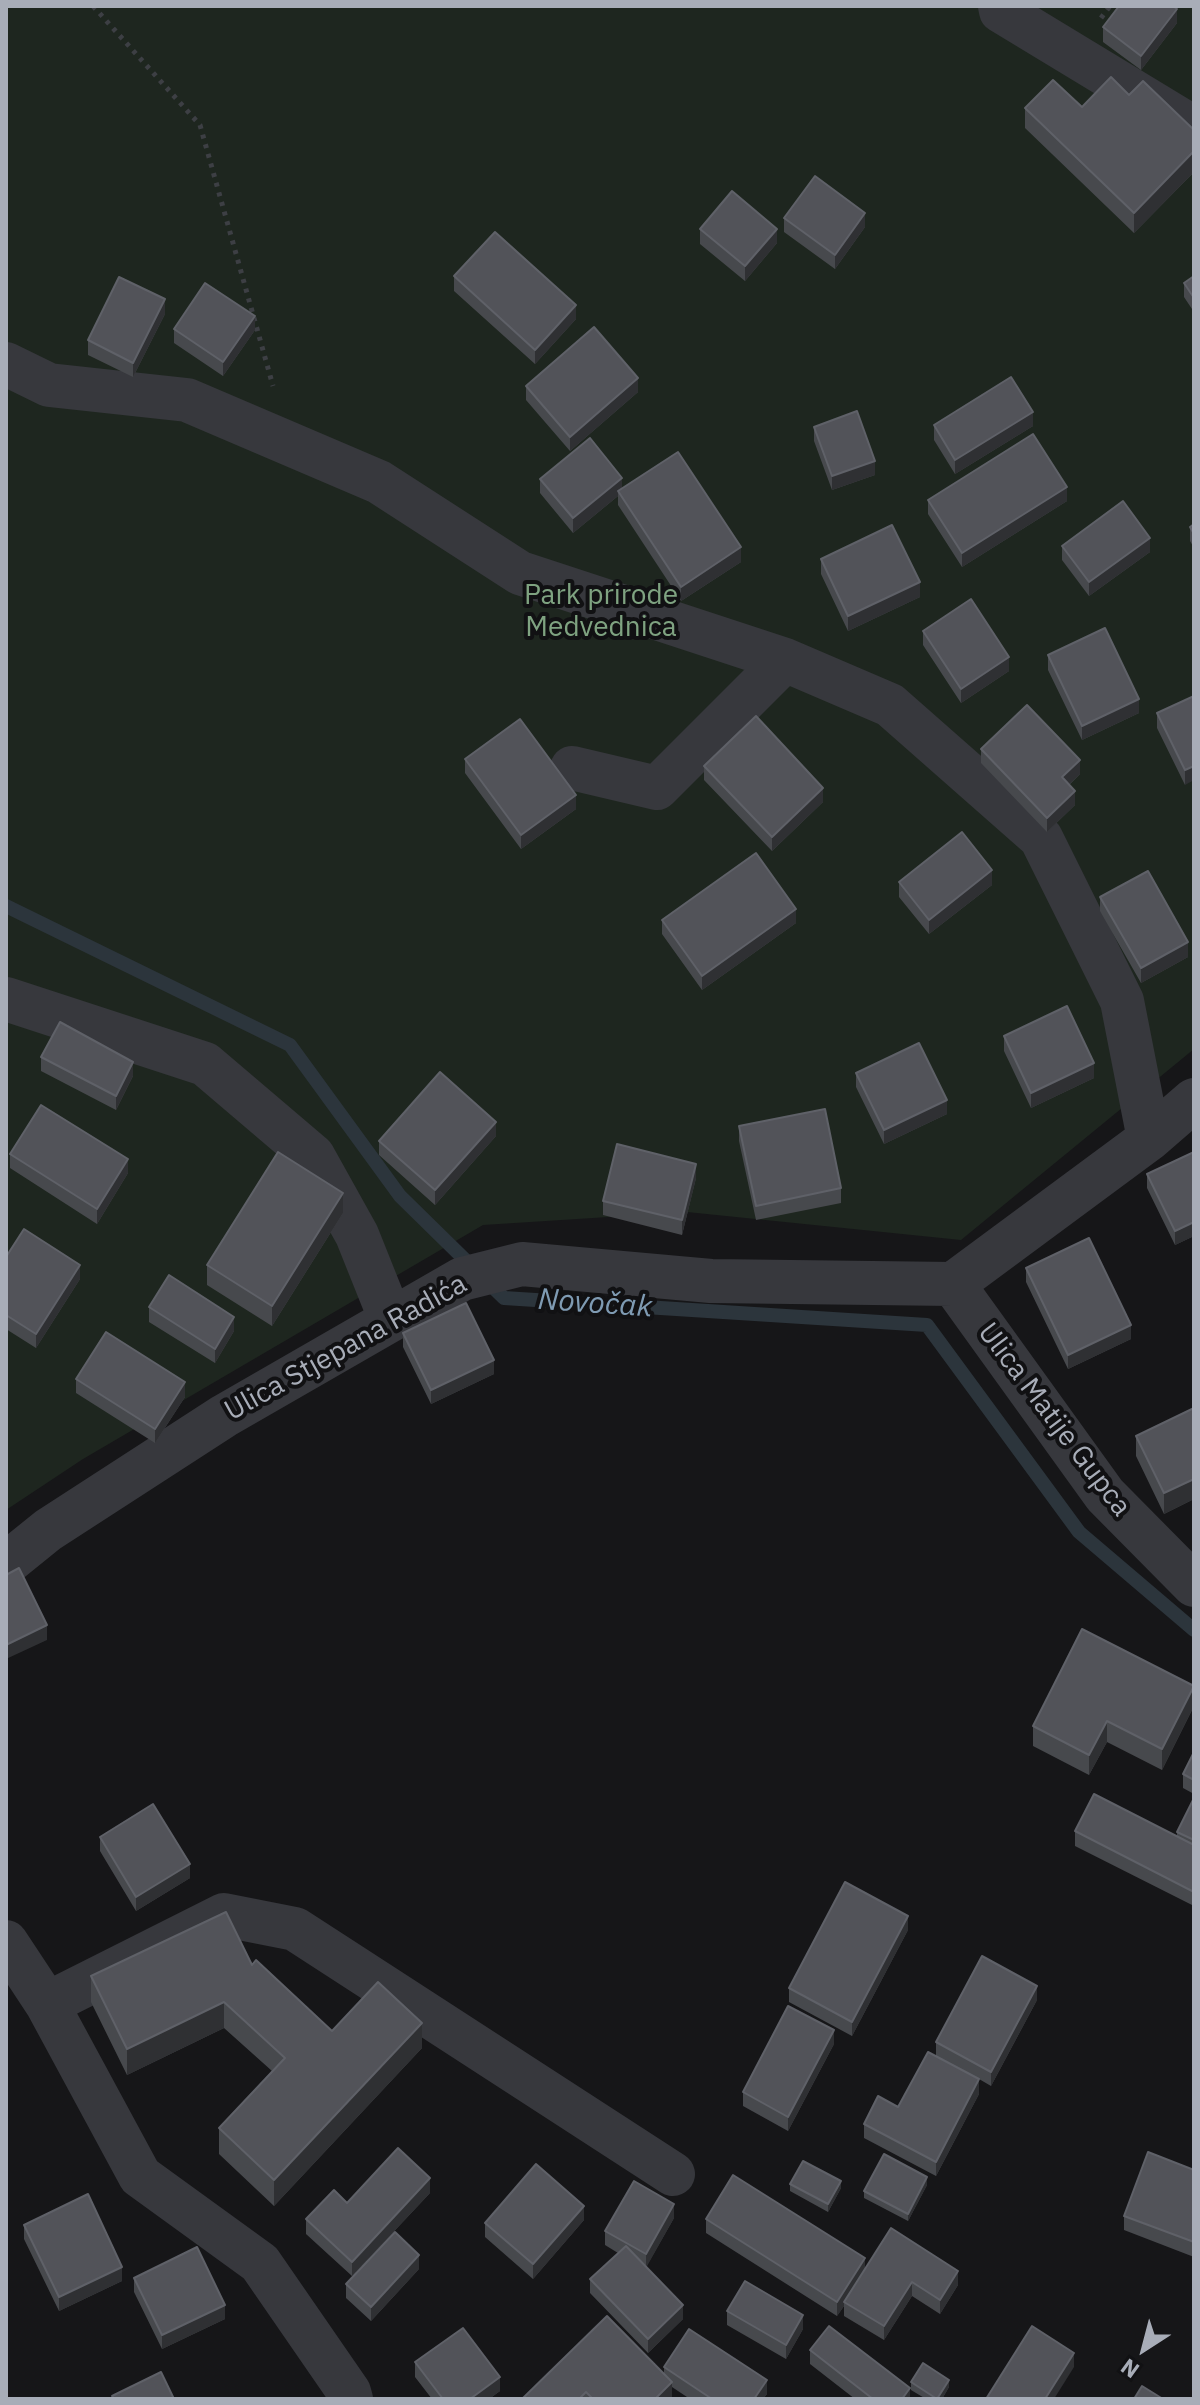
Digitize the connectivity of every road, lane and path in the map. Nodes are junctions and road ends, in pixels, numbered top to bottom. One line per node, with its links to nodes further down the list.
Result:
1 (93, 6): 5 (path)
2 (1000, 6): 3 (street)
3 (1194, 128)
4 (6, 364): 5 (street)
5 (288, 442): 6 (street)
6 (785, 660): 7 (street); 10 (street)
7 (572, 768)
8 (6, 999): 12 (street)
9 (1194, 1100): 10 (street)
10 (1149, 1139): 11 (street)
11 (953, 1284): 12 (street, Ulica Stjepana Radića); 14 (street, Ulica Matije Gupca)
12 (391, 1320): 13 (street, Ulica Stjepana Radića)
13 (6, 1564)
14 (1194, 1585)
15 (6, 1942): 16 (street)
16 (47, 2004): 17 (street); 18 (street)
17 (673, 2174)
18 (351, 2399)

